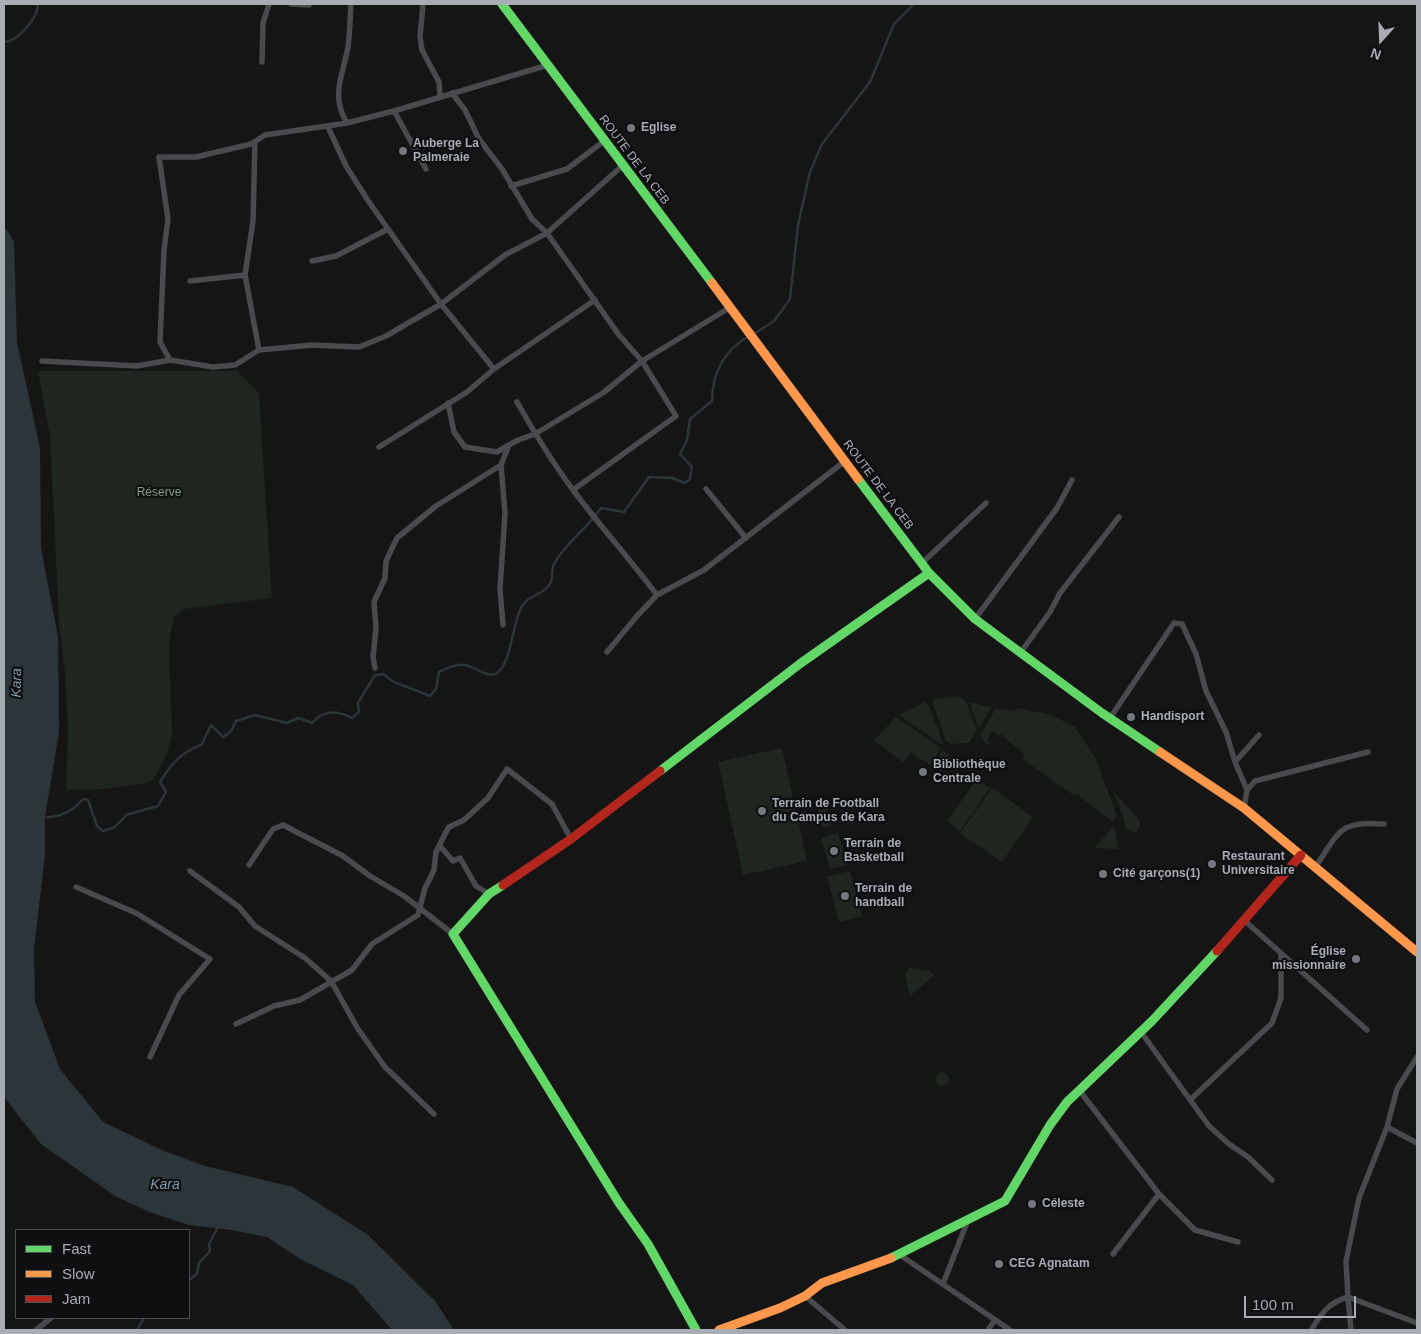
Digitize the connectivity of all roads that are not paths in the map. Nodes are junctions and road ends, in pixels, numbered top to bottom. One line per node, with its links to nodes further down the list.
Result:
1 (269, 4): 7 (street)
2 (291, 4): 6 (street)
3 (351, 4): 12 (street)
4 (423, 4): 10 (street)
5 (502, 4): 8 (street, ROUTE DE LA CEB)
6 (308, 5)
7 (262, 62)
8 (548, 65): 9 (street); 14 (street, ROUTE DE LA CEB)
9 (452, 92): 10 (street); 18 (street)
10 (440, 96): 11 (street)
11 (394, 111): 12 (street); 17 (street)
12 (347, 123): 13 (street)
13 (328, 127): 15 (street); 19 (street)
14 (604, 141): 16 (street, ROUTE DE LA CEB); 18 (street)
15 (255, 142): 22 (street); 28 (street)
16 (622, 166): 20 (street); 26 (street, ROUTE DE LA CEB)
17 (426, 170)
18 (512, 186): 20 (street)
19 (388, 229): 21 (street); 25 (street)
20 (547, 233): 24 (street); 25 (street)
21 (312, 261)
22 (245, 275): 23 (street); 27 (street)
23 (190, 281)
24 (595, 300): 30 (street); 31 (street)
25 (441, 304): 27 (street); 31 (street)
26 (730, 308): 30 (street); 37 (street, ROUTE DE LA CEB)
27 (259, 350): 28 (street)
28 (170, 360): 29 (street)
29 (42, 361)
30 (642, 361): 34 (street); 41 (street)
31 (494, 369): 33 (street)
32 (517, 402): 34 (street)
33 (448, 404): 35 (street); 36 (street)
34 (536, 434): 35 (street); 41 (street)
35 (509, 445): 38 (street)
36 (380, 447)
37 (845, 461): 44 (street); 45 (street, ROUTE DE LA CEB)
38 (501, 465): 49 (street); 52 (street)
39 (1072, 480): 48 (street)
40 (706, 489): 44 (street)
41 (573, 490): 47 (street)
42 (986, 503): 45 (street)
43 (1119, 517): 51 (street)
44 (746, 538): 47 (street)
45 (922, 563): 46 (street, ROUTE DE LA CEB)
46 (929, 573): 48 (street, ROUTE DE LA CEB); 60 (street)
47 (657, 595): 50 (street)
48 (975, 618): 51 (street, ROUTE DE LA CEB)
49 (503, 625)
50 (607, 652)
51 (1020, 652): 53 (street, ROUTE DE LA CEB)
52 (375, 668)
53 (1110, 718): 56 (street); 58 (street, ROUTE DE LA CEB)
54 (1259, 735): 56 (street)
55 (1368, 752): 57 (street)
56 (1235, 762): 57 (street)
57 (1247, 790): 58 (street)
58 (1244, 808): 62 (street, ROUTE DE LA CEB)
59 (1384, 824): 64 (street)
60 (571, 839): 61 (street); 67 (street)
61 (440, 846): 67 (street); 68 (street)
62 (1301, 854): 64 (street, ROUTE DE LA CEB); 69 (street)
63 (249, 865): 68 (street)
64 (1316, 866): 71 (street, ROUTE DE LA CEB)
65 (190, 871): 73 (street)
66 (76, 887): 77 (street)
67 (488, 894): 70 (street)
68 (420, 910): 70 (street); 73 (street)
69 (1244, 921): 72 (street); 76 (street)
70 (452, 934): 97 (street)
71 (1417, 952)
72 (1281, 955): 75 (street); 80 (street)
73 (331, 981): 74 (street); 81 (street)
74 (236, 1024)
75 (1367, 1030)
76 (1140, 1032): 79 (street); 80 (street)
77 (150, 1057)
78 (1417, 1057): 82 (street)
79 (1079, 1090): 85 (street); 86 (street)
80 (1190, 1100): 84 (street)
81 (434, 1114)
82 (1387, 1127): 83 (street); 92 (street)
83 (1417, 1143)
84 (1272, 1180)
85 (1158, 1194): 87 (street); 88 (street)
86 (968, 1220): 89 (street); 90 (street)
87 (1238, 1242)
88 (1113, 1254)
89 (900, 1256): 90 (street); 91 (street)
90 (943, 1284): 94 (street)
91 (805, 1296): 98 (street); 99 (street)
92 (1348, 1297): 95 (street); 102 (street); 103 (street)
93 (50, 1319): 96 (street)
94 (995, 1320): 100 (street); 101 (street)
95 (1417, 1323)
96 (36, 1330)
97 (696, 1330)
98 (719, 1330)
99 (845, 1330)
100 (988, 1330)
101 (1010, 1330)
102 (1311, 1330)
103 (1351, 1330)

